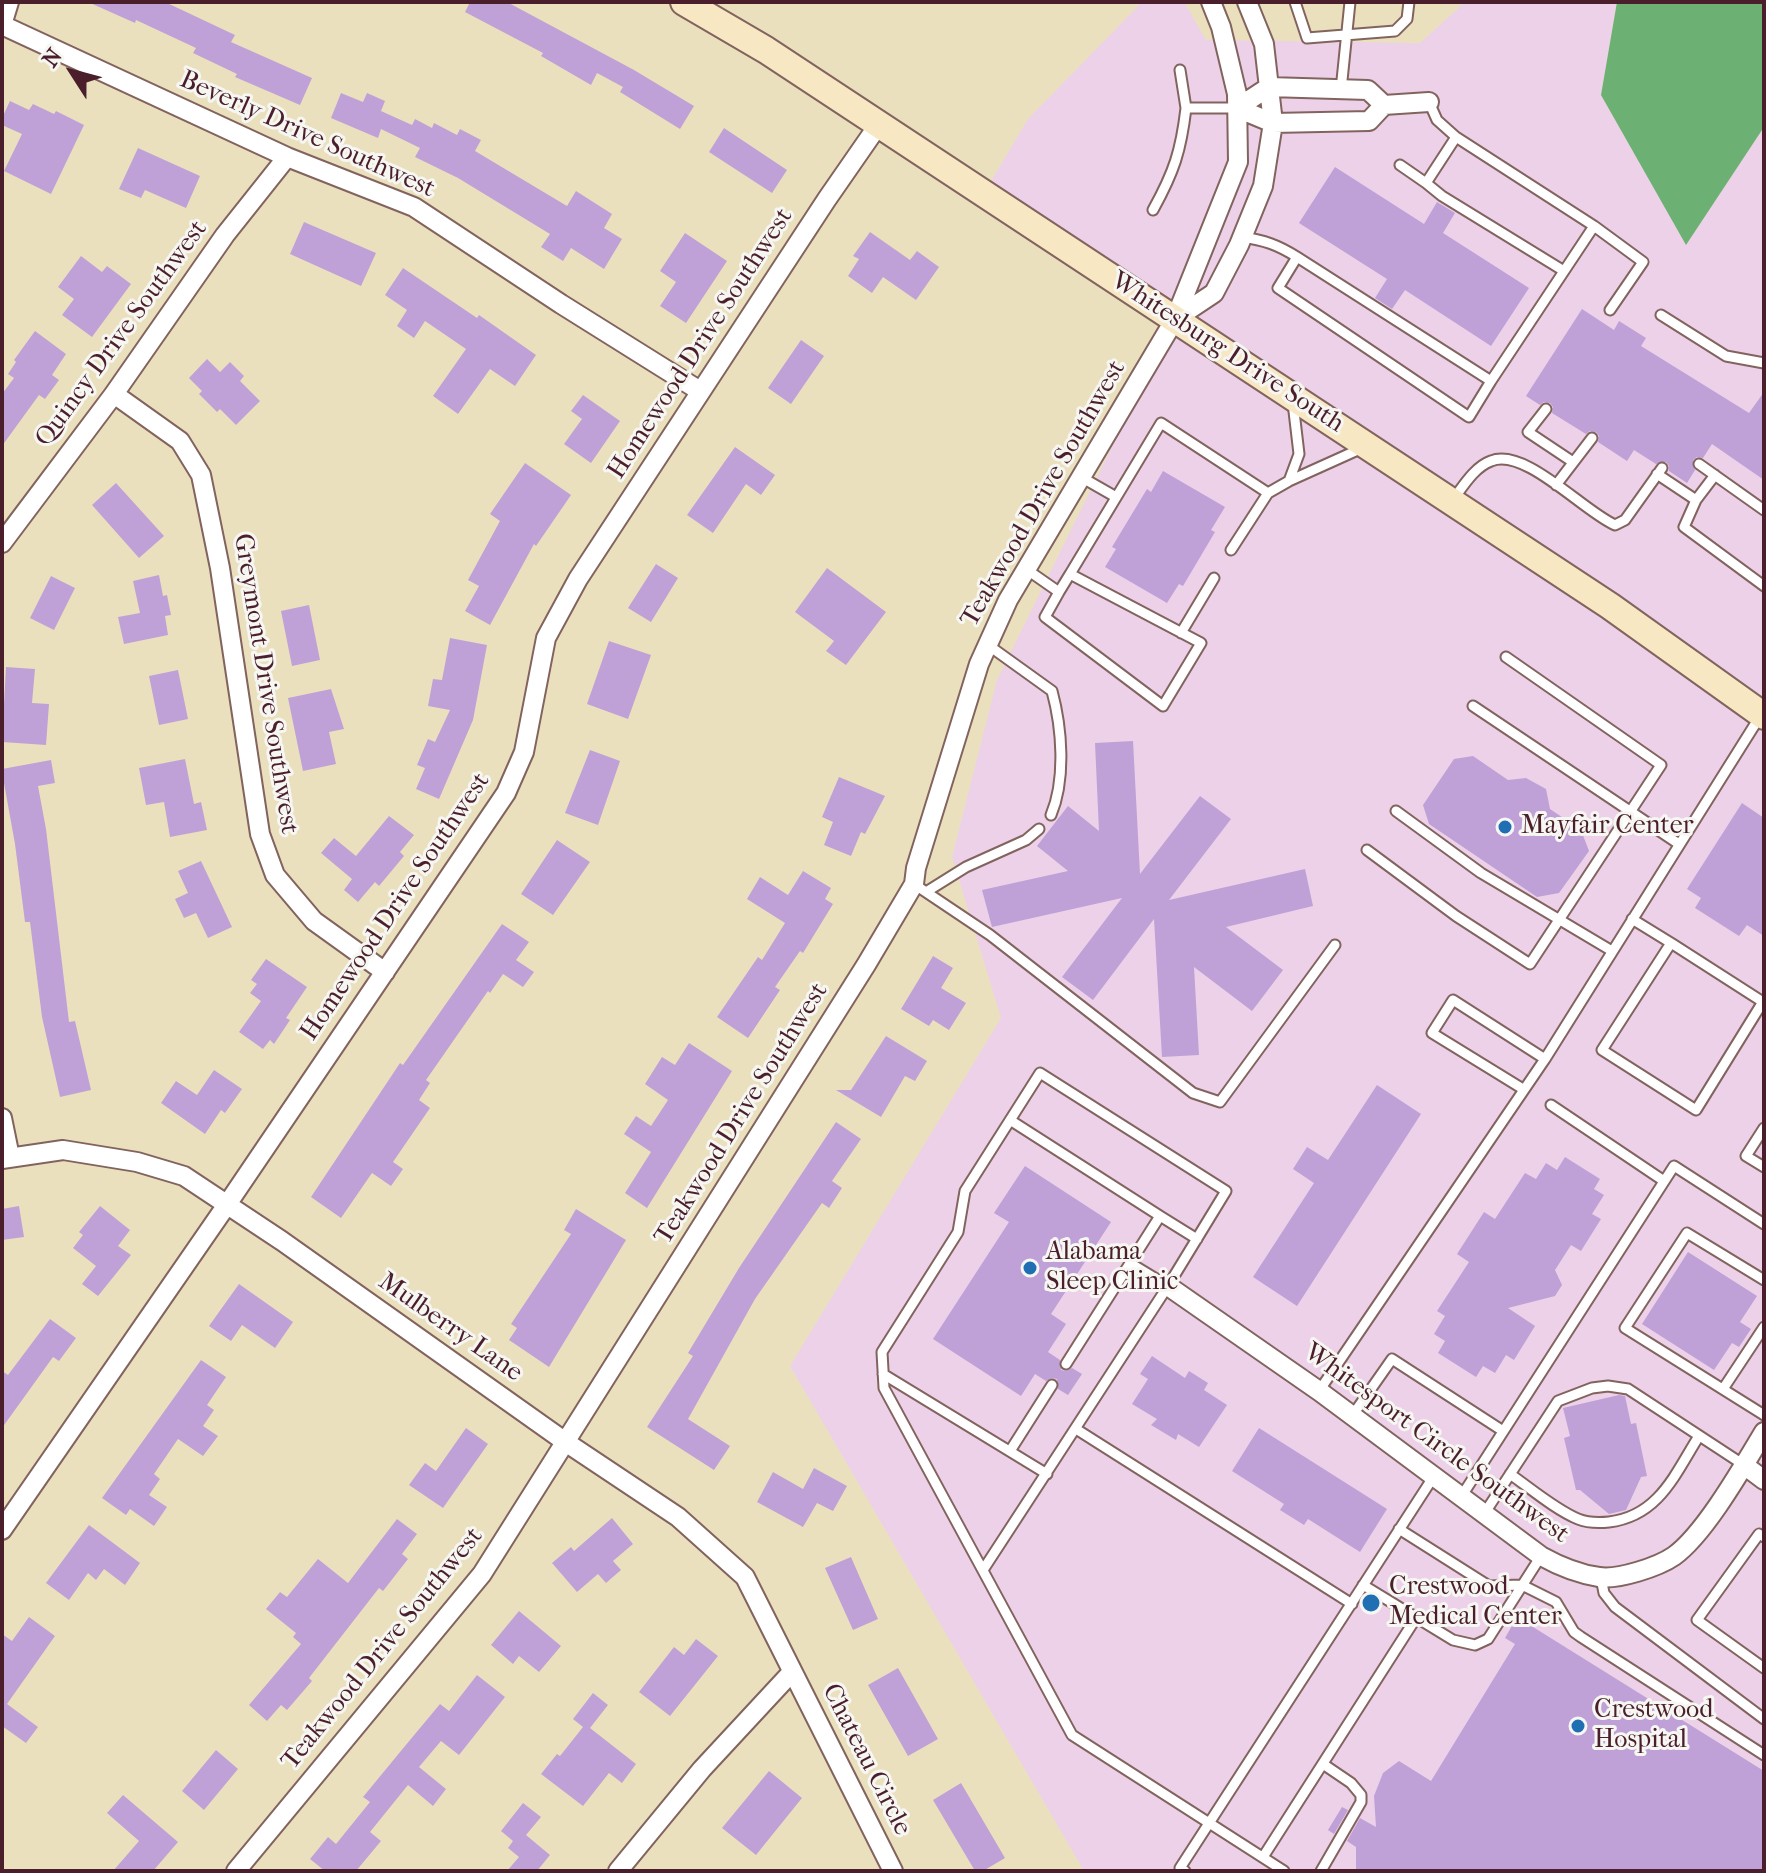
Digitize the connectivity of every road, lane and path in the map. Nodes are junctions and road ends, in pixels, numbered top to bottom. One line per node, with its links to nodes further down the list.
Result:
1 (9, 2): 8 (street)
2 (684, 2): 18 (main road, Whitesburg Drive South)
3 (1211, 2): 16 (street, Teakwood Drive Southwest)
4 (1247, 2): 11 (street)
5 (1295, 2): 9 (lane)
6 (1350, 2): 9 (lane)
7 (1409, 2): 9 (lane)
8 (2, 25): 20 (street, Beverly Drive Southwest)
9 (1345, 34): 12 (lane)
10 (1180, 70): 15 (lane)
11 (1269, 87): 12 (street); 16 (street); 17 (street)
12 (1341, 90): 14 (street)
13 (1429, 102): 14 (street); 19 (lane)
14 (1384, 105): 17 (street)
15 (1186, 108): 16 (lane); 23 (lane)
16 (1237, 108): 17 (street); 30 (street, Teakwood Drive Southwest)
17 (1273, 123): 25 (street)
18 (879, 124): 30 (main road, Whitesburg Drive South); 33 (street, Homewood Drive Southwest)
19 (1456, 137): 22 (lane); 24 (lane)
20 (287, 157): 33 (street, Beverly Drive Southwest); 34 (street, Quincy Drive Southwest)
21 (1400, 165): 22 (lane)
22 (1426, 183): 27 (lane)
23 (1153, 210)
24 (1594, 226): 27 (lane); 28 (lane)
25 (1242, 237): 26 (lane); 30 (street)
26 (1297, 257): 32 (lane); 32 (lane)
27 (1564, 271): 32 (lane)
28 (1610, 310)
29 (1661, 315): 31 (lane)
30 (1175, 319): 35 (main road, Whitesburg Drive South); 42 (street, Teakwood Drive Southwest)
31 (1764, 363)
32 (1491, 381)
33 (700, 391): 74 (street, Homewood Drive Southwest)
34 (114, 394): 50 (street, Quincy Drive Southwest); 74 (street, Greymont Drive Southwest)
35 (1292, 395): 38 (main road, Whitesburg Drive South); 43 (lane)
36 (1546, 409): 39 (lane)
37 (1592, 438): 39 (lane)
38 (1367, 446): 43 (lane); 48 (main road, Whitesburg Drive South)
39 (1573, 462): 44 (lane)
40 (1699, 464): 41 (lane)
41 (1715, 475): 47 (lane); 49 (lane)
42 (1080, 476): 46 (lane); 52 (street, Teakwood Drive Southwest)
43 (1289, 481): 45 (lane)
44 (1556, 485): 47 (lane); 48 (lane)
45 (1268, 493): 46 (lane); 51 (lane)
46 (1116, 497): 53 (lane)
47 (1696, 500): 55 (lane)
48 (1452, 501): 61 (main road, Whitesburg Drive South)
49 (1764, 510)
50 (2, 543)
51 (1231, 550)
52 (1026, 569): 56 (lane); 58 (street, Teakwood Drive Southwest)
53 (1070, 574): 56 (lane); 57 (lane)
54 (1214, 578): 57 (lane)
55 (1764, 586)
56 (1059, 592): 57 (lane)
57 (1181, 633)
58 (988, 645): 64 (lane); 68 (street, Teakwood Drive Southwest)
59 (1506, 657): 63 (lane)
60 (1473, 706): 63 (lane)
61 (1763, 714): 66 (lane)
62 (1396, 811): 70 (lane)
63 (1631, 811): 66 (lane); 70 (lane)
64 (1051, 815)
65 (1039, 829): 68 (lane)
66 (1679, 844): 69 (lane)
67 (1367, 850): 70 (lane)
68 (920, 888): 72 (lane); 104 (street, Teakwood Drive Southwest)
69 (1632, 919): 71 (lane); 73 (lane)
70 (1560, 920): 73 (lane)
71 (1671, 943): 75 (lane); 75 (lane)
72 (1335, 945)
73 (1612, 951): 76 (lane)
74 (385, 972): 85 (street, Homewood Drive Southwest)
75 (1763, 1001)
76 (1545, 1059): 77 (lane); 77 (lane)
77 (1523, 1089): 97 (lane)
78 (1551, 1105): 84 (lane)
79 (2, 1118): 82 (street)
80 (1010, 1120): 86 (lane); 88 (lane); 94 (lane)
81 (1764, 1128): 83 (lane)
82 (6, 1158): 85 (street, Mulberry Lane)
83 (1764, 1167)
84 (1664, 1181): 87 (lane); 101 (lane)
85 (226, 1206): 104 (street, Mulberry Lane); 114 (street, Homewood Drive Southwest)
86 (1160, 1216): 88 (lane); 89 (lane)
87 (1764, 1224)
88 (1197, 1239): 91 (lane)
89 (1130, 1263): 91 (lane); 93 (lane)
90 (1764, 1280): 96 (lane)
91 (1168, 1286): 97 (street, Whitesport Circle Southwest); 100 (lane)
92 (1764, 1327): 96 (lane)
93 (1066, 1364)
94 (883, 1374): 105 (lane); 117 (lane)
95 (1052, 1385): 105 (lane)
96 (1723, 1389): 98 (lane)
97 (1319, 1391): 99 (street, Whitesport Circle Southwest)
98 (1764, 1415)
99 (1352, 1416): 101 (lane); 109 (street, Whitesport Circle Southwest)
100 (1076, 1429): 107 (lane); 121 (lane)
101 (1503, 1431): 111 (lane)
102 (1764, 1432): 106 (street, Whitesport Circle Southwest)
103 (1699, 1436): 106 (lane); 108 (lane); 108 (lane)
104 (567, 1443): 124 (street, Mulberry Lane); 130 (street, Teakwood Drive Southwest)
105 (1010, 1451): 107 (lane)
106 (1744, 1465): 110 (street); 118 (street, Whitesport Circle Southwest)
107 (1047, 1474): 117 (lane)
108 (1510, 1474): 112 (lane)
109 (1434, 1476): 111 (street, Whitesport Circle Southwest); 113 (lane)
110 (1764, 1480)
111 (1461, 1497): 112 (street, Whitesport Circle Southwest)
112 (1484, 1514): 116 (street, Whitesport Circle Southwest)
113 (1399, 1529): 119 (lane); 120 (lane)
114 (2, 1530)
115 (1764, 1537): 123 (lane)
116 (1541, 1556): 118 (street, Whitesport Circle Southwest); 120 (lane)
117 (983, 1570): 128 (lane)
118 (1601, 1578): 125 (lane)
119 (1363, 1585): 121 (lane); 122 (lane)
120 (1522, 1585): 122 (lane); 126 (lane)
121 (1352, 1604): 128 (lane)
122 (1416, 1618): 127 (lane)
123 (1764, 1668)
124 (792, 1672): 131 (street); 132 (street, Chateau Circle)
125 (1764, 1719)
126 (1764, 1755)
127 (1323, 1764): 129 (lane); 135 (lane)
128 (1210, 1824): 129 (lane); 133 (lane)
129 (1263, 1857): 134 (lane)
130 (236, 1871)
131 (618, 1871)
132 (893, 1871)
133 (1185, 1871)
134 (1284, 1871)
135 (1321, 1871)

